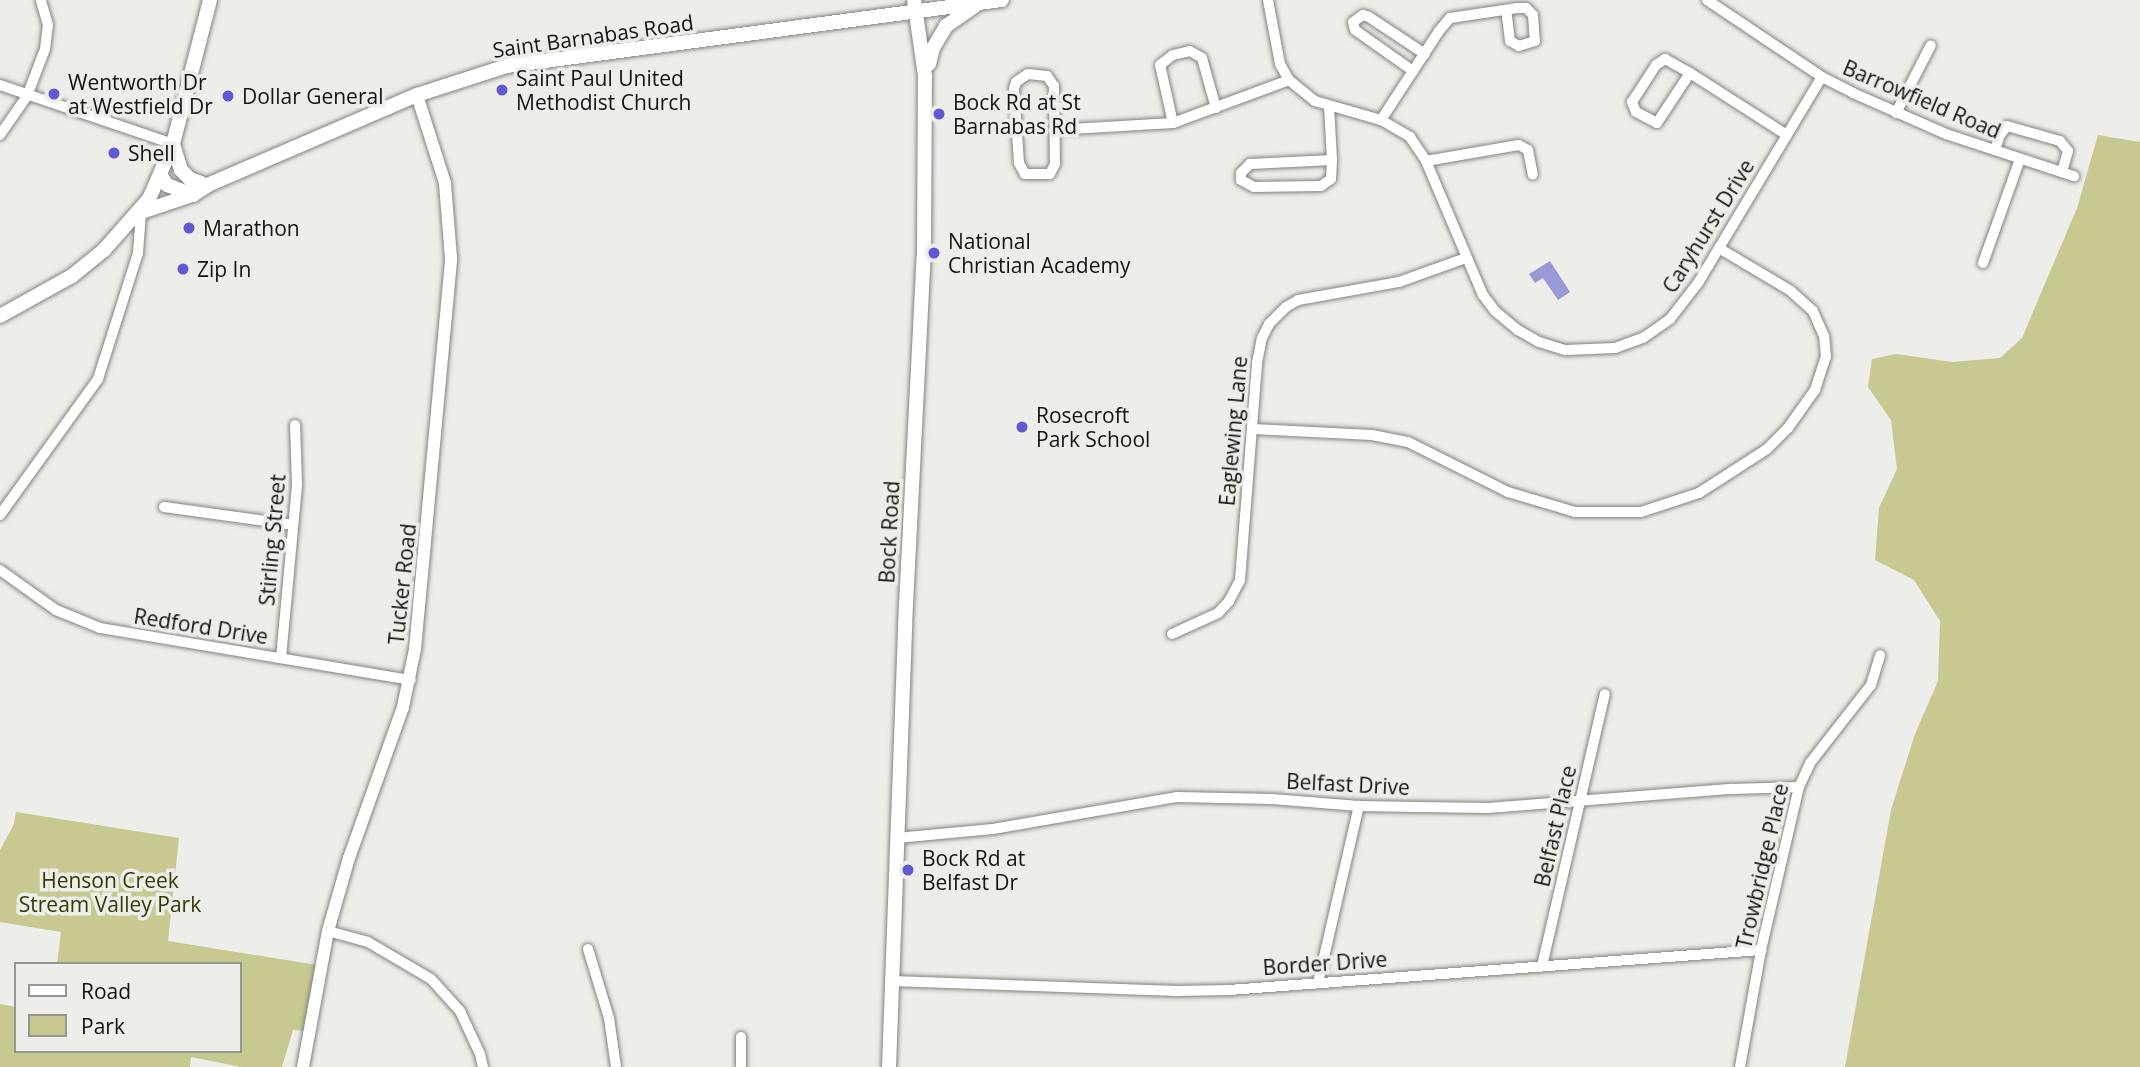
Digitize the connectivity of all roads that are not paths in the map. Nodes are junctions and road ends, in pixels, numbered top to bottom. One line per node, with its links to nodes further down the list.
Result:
1 (41, 0): 18 (street)
2 (210, 0): 27 (main road)
3 (1002, 0): 6 (main road, Saint Barnabas Road)
4 (1268, 0): 15 (street)
5 (1707, 0): 14 (street, Barrowfield Road)
6 (981, 3): 7 (main road, Saint Barnabas Road); 13 (main road)
7 (916, 6): 13 (main road, Bock Road); 17 (main road, Saint Barnabas Road)
8 (1506, 10): 8 (street); 10 (street)
9 (1931, 45): 21 (street)
10 (1424, 54): 11 (street); 11 (street)
11 (1413, 71): 22 (street)
12 (1690, 72): 12 (street); 26 (street)
13 (925, 76): 56 (main road, Bock Road)
14 (1822, 77): 21 (street, Barrowfield Road); 26 (street, Caryhurst Drive)
15 (1289, 80): 19 (street, Caryhurst Drive); 20 (street)
16 (0, 85): 18 (street)
17 (417, 95): 36 (main road, Saint Barnabas Road); 51 (street, Tucker Road)
18 (27, 96): 25 (street); 27 (street)
19 (1329, 106): 22 (street, Caryhurst Drive); 30 (street)
20 (1216, 108): 23 (street); 23 (street)
21 (1896, 113): 28 (street, Barrowfield Road)
22 (1381, 121): 31 (street, Caryhurst Drive)
23 (1173, 123): 24 (street)
24 (1054, 130): 24 (street)
25 (0, 135)
26 (1787, 135): 38 (street, Caryhurst Drive)
27 (173, 144): 34 (main road); 36 (main road)
28 (1995, 150): 29 (street, Barrowfield Road); 32 (street)
29 (2020, 159): 32 (street, Barrowfield Road); 40 (street)
30 (1332, 160): 30 (street)
31 (1426, 161): 33 (street); 39 (street, Caryhurst Drive)
32 (2062, 172): 35 (street, Barrowfield Road)
33 (1533, 175)
34 (161, 176): 36 (main road); 37 (main road)
35 (2074, 176)
36 (201, 188): 37 (main road, Saint Barnabas Road)
37 (141, 212): 41 (main road); 45 (street)
38 (1719, 248): 39 (street, Caryhurst Drive); 43 (street)
39 (1466, 258): 43 (street, Eaglewing Lane)
40 (1983, 263)
41 (0, 316)
42 (295, 425): 46 (street, Stirling Street)
43 (1253, 429): 48 (street, Eaglewing Lane)
44 (164, 507): 46 (street)
45 (0, 515)
46 (293, 525): 50 (street, Stirling Street)
47 (0, 570): 50 (street, Redford Drive)
48 (1172, 634)
49 (1880, 655): 53 (street, Trowbridge Place)
50 (281, 658): 51 (street, Redford Drive)
51 (411, 680): 57 (street, Tucker Road)
52 (1605, 694): 54 (street, Belfast Place)
53 (1799, 787): 54 (street, Belfast Drive); 59 (street, Trowbridge Place)
54 (1581, 802): 55 (street, Belfast Drive); 60 (street, Belfast Place)
55 (1359, 806): 56 (street, Belfast Drive); 62 (street)
56 (897, 838): 61 (main road, Bock Road)
57 (328, 931): 64 (street, Tucker Road); 65 (street)
58 (588, 949): 66 (street)
59 (1761, 950): 60 (street, Border Drive); 69 (street, Trowbridge Place)
60 (1542, 966): 62 (street, Border Drive)
61 (892, 981): 62 (street, Border Drive); 68 (main road, Bock Road)
62 (1318, 983)
63 (741, 1037): 67 (street)
64 (303, 1067)
65 (483, 1067)
66 (617, 1067)
67 (741, 1067)
68 (889, 1067)
69 (1740, 1067)

